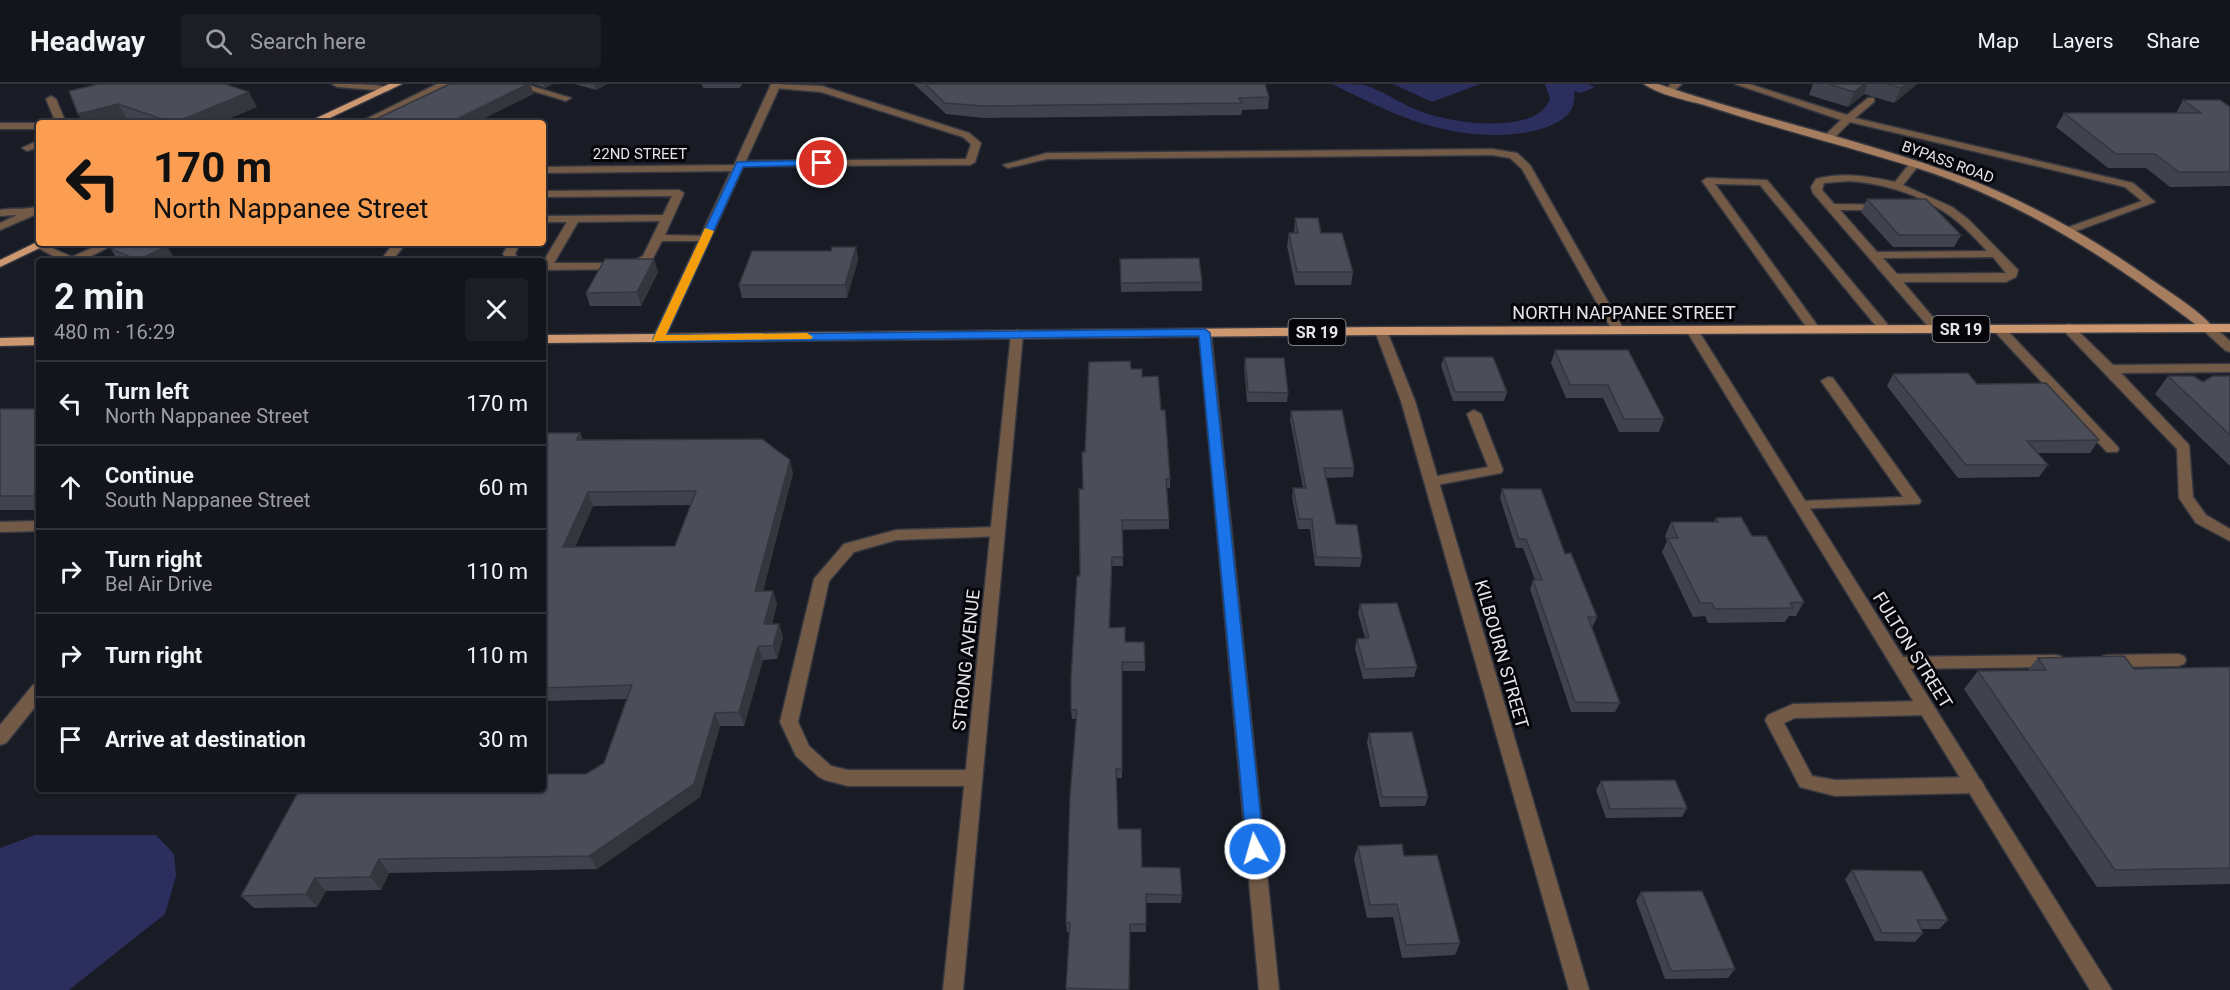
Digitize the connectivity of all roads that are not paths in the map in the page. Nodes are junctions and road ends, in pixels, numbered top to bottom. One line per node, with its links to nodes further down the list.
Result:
1 (337, 84): 8 (street)
2 (444, 84): 17 (street)
3 (515, 84): 11 (street)
4 (776, 84): 25 (street); 25 (street, 22ND STREET)
5 (1649, 84): 9 (main road, BYPASS ROAD)
6 (1740, 84): 10 (street)
7 (1767, 84): 10 (street)
8 (392, 86): 16 (main road)
9 (1673, 87): 20 (main road, BYPASS ROAD)
10 (1756, 89): 14 (street)
11 (566, 98)
12 (51, 99): 15 (street)
13 (1871, 100): 14 (street)
14 (1848, 119): 20 (street); 39 (street)
15 (60, 120)
16 (318, 120)
17 (369, 120)
18 (0, 126): 19 (street)
19 (36, 126)
20 (1827, 139): 24 (main road, BYPASS ROAD)
21 (36, 144): 22 (street)
22 (27, 148)
23 (1008, 165): 62 (street)
24 (1914, 165): 27 (street); 39 (main road, BYPASS ROAD)
25 (739, 166): 26 (street, 22ND STREET); 41 (street)
26 (546, 170)
27 (1897, 186): 28 (street); 31 (street)
28 (1916, 193): 30 (street); 46 (street)
29 (546, 195): 35 (street)
30 (1907, 204)
31 (1831, 207): 32 (street); 47 (street)
32 (1895, 207)
33 (34, 212): 34 (street); 38 (street)
34 (0, 213)
35 (668, 218): 37 (street); 40 (street)
36 (546, 219): 37 (street)
37 (574, 219): 52 (street)
38 (0, 227)
39 (2067, 231): 56 (main road, BYPASS ROAD)
40 (657, 238): 41 (street); 53 (street)
41 (705, 239): 68 (street)
42 (38, 246): 51 (main road)
43 (46, 246): 48 (street)
44 (104, 246): 49 (street)
45 (398, 246): 50 (street)
46 (1996, 254): 47 (street); 54 (street)
47 (1873, 255): 54 (street)
48 (67, 258)
49 (78, 258)
50 (388, 258)
51 (0, 264)
52 (546, 264)
53 (546, 267)
54 (1894, 278): 60 (street)
55 (2068, 328): 56 (main road, NORTH NAPPANEE STREET / SR 19); 61 (main road, NORTH NAPPANEE STREET / SR 19); 73 (street)
56 (2208, 328): 57 (main road, NORTH NAPPANEE STREET / SR 19); 71 (street)
57 (2230, 328)
58 (1814, 329): 59 (main road, NORTH NAPPANEE STREET / SR 19); 59 (street); 63 (main road, NORTH NAPPANEE STREET / SR 19)
59 (1885, 329): 60 (main road, NORTH NAPPANEE STREET / SR 19)
60 (1937, 329): 61 (main road, NORTH NAPPANEE STREET / SR 19)
61 (1999, 329): 76 (street)
62 (1618, 330): 63 (main road, NORTH NAPPANEE STREET / SR 19); 64 (main road, NORTH NAPPANEE STREET / SR 19)
63 (1692, 330): 78 (street, FULTON STREET)
64 (1381, 331): 65 (main road, NORTH NAPPANEE STREET / SR 19); 77 (street, KILBOURN STREET)
65 (1205, 333): 66 (main road, NORTH NAPPANEE STREET / SR 19); 93 (street)
66 (1017, 334): 68 (main road, SR 19); 81 (street, STRONG AVENUE)
67 (546, 339): 68 (main road, SR 19)
68 (658, 339)
69 (36, 341): 70 (main road)
70 (0, 342)
71 (2230, 348)
72 (2230, 368): 73 (street)
73 (2110, 369): 82 (street)
74 (1828, 381): 78 (street)
75 (1474, 414): 77 (street)
76 (2112, 449)
77 (1431, 481): 94 (street, KILBOURN STREET)
78 (1801, 506): 86 (street, FULTON STREET)
79 (36, 526): 80 (street)
80 (0, 527)
81 (998, 532): 90 (street, STRONG AVENUE); 90 (street)
82 (2230, 536)
83 (2178, 660): 85 (street)
84 (2069, 661): 86 (street)
85 (2091, 661)
86 (1899, 663): 88 (street, FULTON STREET)
87 (36, 694): 89 (street)
88 (1925, 708): 91 (street, FULTON STREET); 91 (street)
89 (0, 738)
90 (974, 778): 92 (street, STRONG AVENUE)
91 (1975, 785): 95 (street, FULTON STREET)
92 (953, 990)
93 (1269, 990)
94 (1579, 990)
95 (2102, 990)

